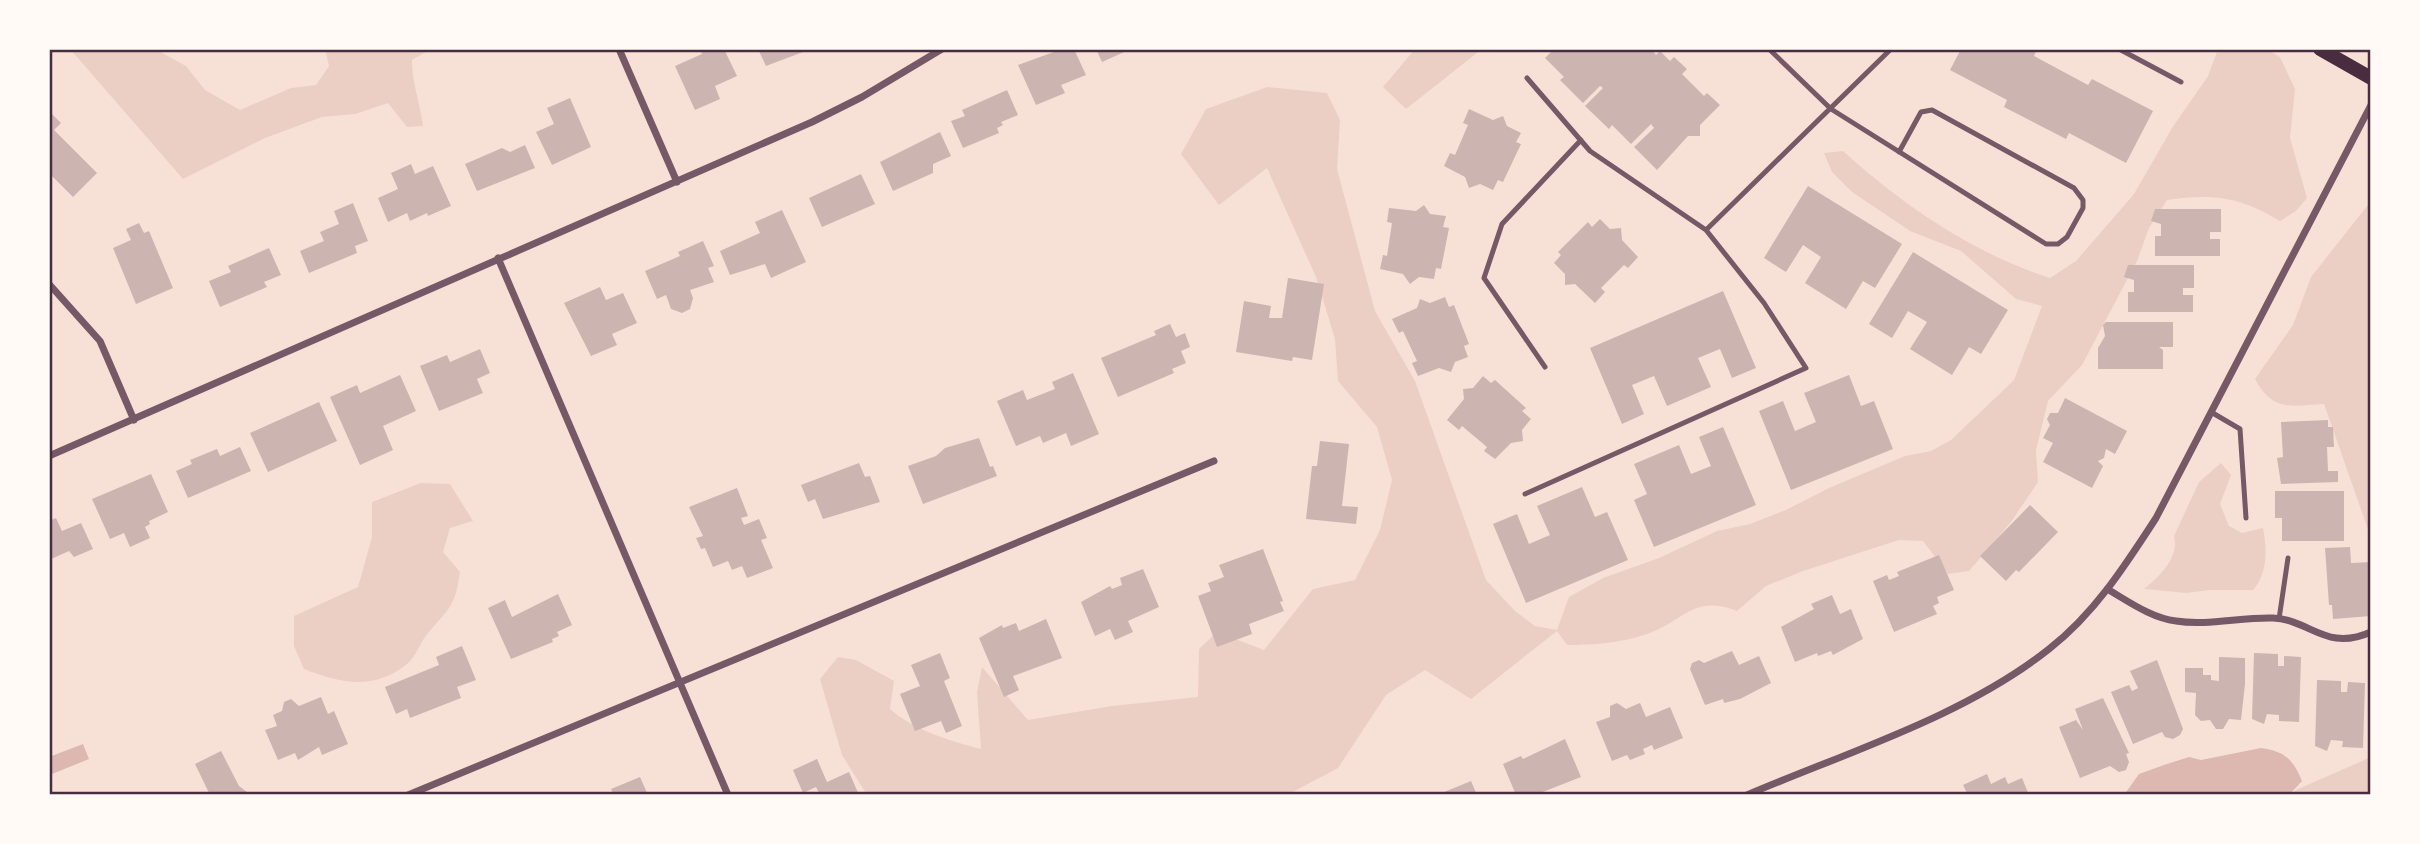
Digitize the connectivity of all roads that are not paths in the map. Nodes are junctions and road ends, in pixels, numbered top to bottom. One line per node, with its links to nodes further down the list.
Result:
1 (619, 49): 14 (street)
2 (942, 49): 14 (street)
3 (1769, 49): 11 (lane)
4 (1891, 49): 11 (lane)
5 (2119, 49): 9 (lane)
6 (2320, 49): 8 (main road)
7 (1527, 78): 12 (lane)
8 (2371, 79)
9 (2181, 82)
10 (2371, 105): 19 (street)
11 (1831, 108): 13 (lane); 15 (lane)
12 (1581, 140): 15 (lane); 18 (lane)
13 (1899, 152): 13 (lane)
14 (677, 181): 16 (street)
15 (1706, 230): 23 (lane)
16 (498, 258): 20 (street); 29 (street)
17 (49, 284): 20 (street)
18 (1545, 367)
19 (2211, 412): 24 (lane); 26 (street)
20 (134, 419): 21 (street)
21 (49, 456)
22 (1214, 461): 29 (street)
23 (1525, 494)
24 (2246, 518)
25 (2288, 558): 27 (lane)
26 (2107, 589): 27 (street); 32 (street)
27 (2278, 619): 28 (street)
28 (2371, 632)
29 (679, 680): 30 (street); 31 (street)
30 (408, 795)
31 (728, 795)
32 (1747, 795)

